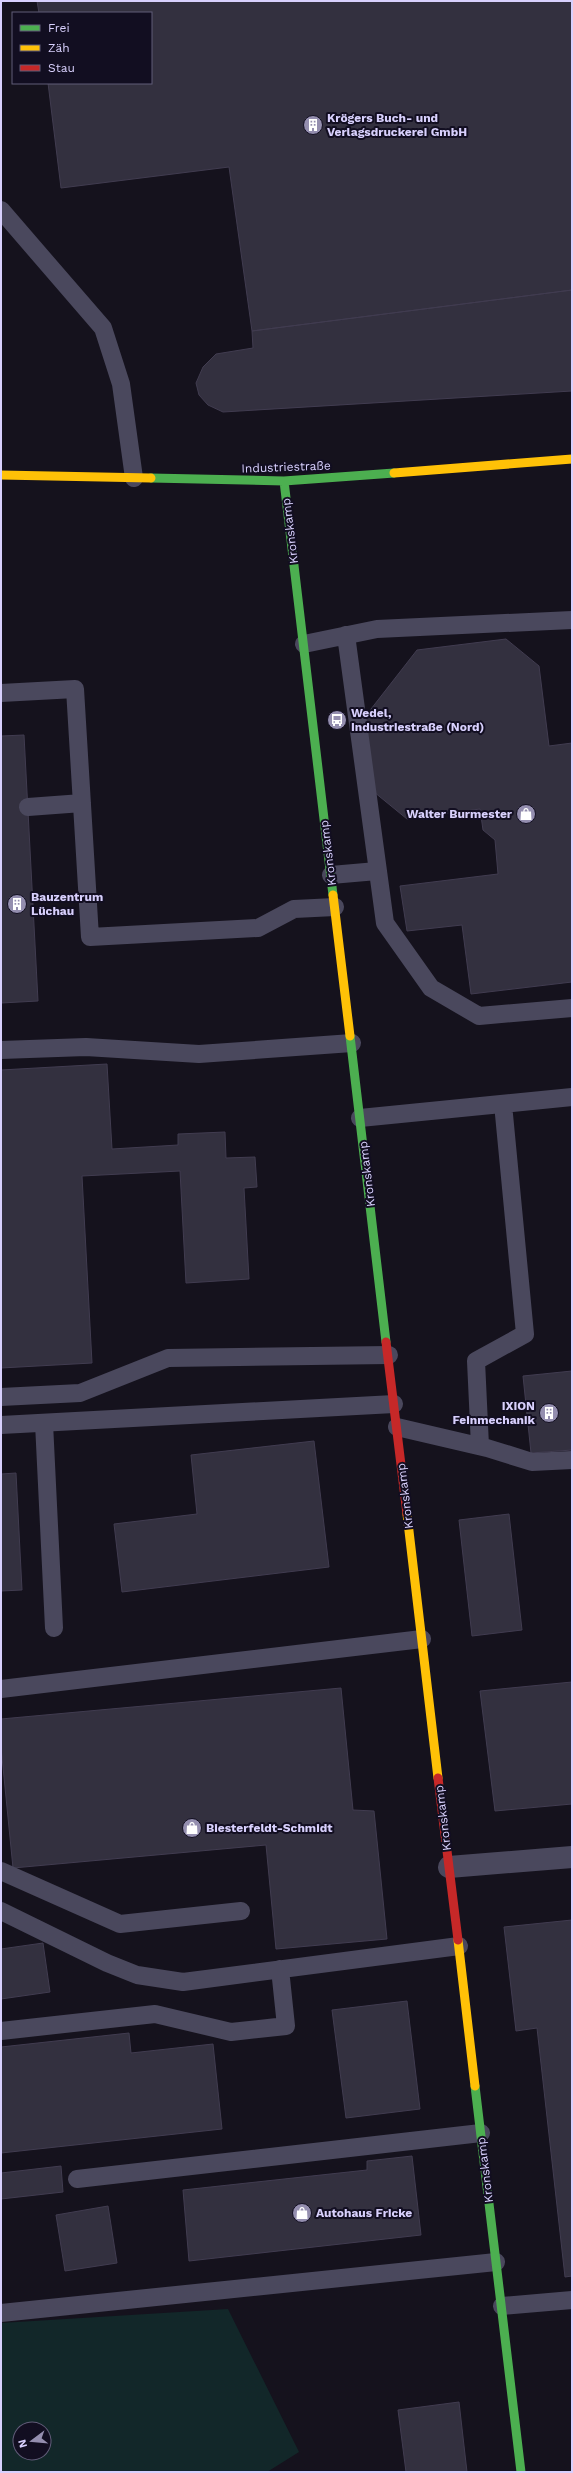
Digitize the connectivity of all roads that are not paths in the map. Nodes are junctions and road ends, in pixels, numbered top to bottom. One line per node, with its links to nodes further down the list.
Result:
1 (1, 210): 4 (lane)
2 (572, 459): 5 (street, Industriestraße)
3 (1, 475): 4 (street, Industriestraße)
4 (134, 478): 5 (street, Industriestraße)
5 (284, 482): 8 (street, Kronskamp)
6 (572, 620): 7 (lane)
7 (346, 635): 8 (lane); 12 (lane)
8 (304, 644): 13 (street, Kronskamp)
9 (1, 693): 10 (lane)
10 (82, 803): 11 (lane); 14 (lane)
11 (28, 807)
12 (377, 871): 13 (lane); 15 (lane)
13 (331, 875): 14 (street, Kronskamp)
14 (335, 907): 16 (street, Kronskamp)
15 (572, 1008)
16 (352, 1043): 17 (lane); 20 (street, Kronskamp)
17 (1, 1050)
18 (572, 1097): 19 (lane)
19 (503, 1104): 20 (lane); 27 (lane)
20 (360, 1118): 21 (street, Kronskamp)
21 (389, 1355): 22 (lane); 23 (street, Kronskamp)
22 (1, 1397)
23 (394, 1404): 24 (lane); 26 (street, Kronskamp)
24 (44, 1423): 25 (lane); 29 (lane)
25 (1, 1425)
26 (397, 1427): 27 (lane); 30 (street, Kronskamp)
27 (480, 1446): 28 (lane)
28 (572, 1460)
29 (54, 1628)
30 (422, 1639): 31 (lane); 33 (street, Kronskamp)
31 (1, 1689)
32 (572, 1858): 33 (street, Kronskamp)
33 (449, 1867): 37 (street, Kronskamp)
34 (1, 1871): 36 (lane)
35 (1, 1911): 38 (lane)
36 (241, 1911)
37 (459, 1946): 38 (lane); 40 (street, Kronskamp)
38 (280, 1969): 39 (lane)
39 (1, 2031)
40 (481, 2133): 41 (lane); 42 (street, Kronskamp)
41 (77, 2179)
42 (496, 2262): 44 (street, Kronskamp); 45 (lane)
43 (572, 2300): 44 (lane)
44 (502, 2306): 46 (street, Kronskamp)
45 (1, 2313)
46 (521, 2472)

